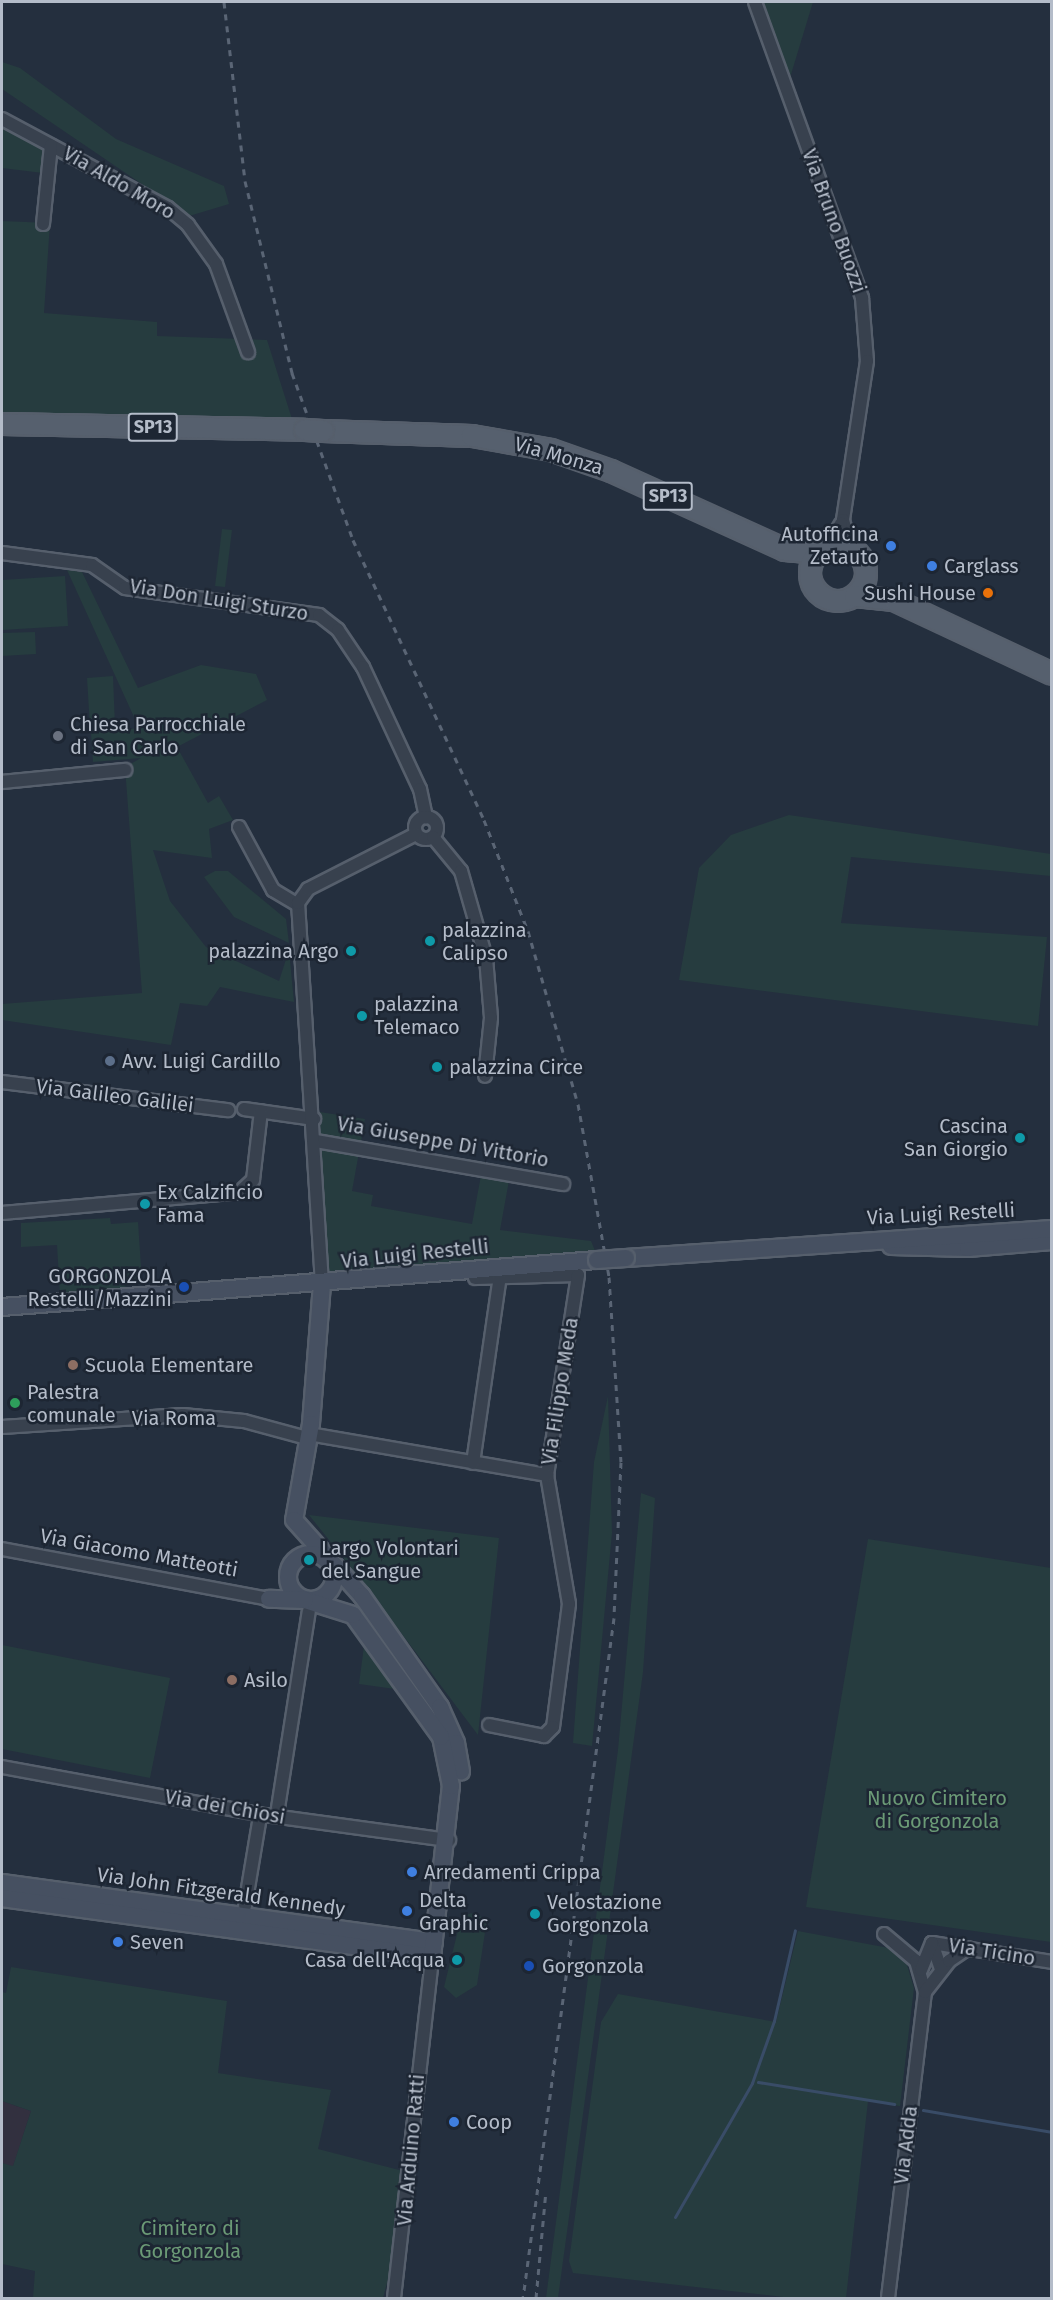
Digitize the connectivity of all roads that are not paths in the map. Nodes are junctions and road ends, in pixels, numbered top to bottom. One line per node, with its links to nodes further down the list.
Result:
1 (755, 2): 7 (street, Via Bruno Buozzi)
2 (2, 119): 3 (street, Via Aldo Moro)
3 (51, 145): 4 (street, Via Aldo Moro); 5 (street, Via Aldo Moro)
4 (44, 224)
5 (248, 352)
6 (2, 424): 8 (main road, Via Monza / SP13)
7 (843, 520): 9 (street, Via Bruno Buozzi); 10 (street, Via Bruno Buozzi)
8 (778, 547): 10 (main road, Via Monza / SP13); 13 (main road, Via Monza / SP13)
9 (851, 549): 10 (main road, Via Monza / SP13); 12 (main road, Via Monza / SP13)
10 (823, 550): 13 (main road)
11 (2, 553): 19 (street, Via Don Luigi Sturzo)
12 (866, 573): 14 (main road); 15 (main road, Via Monza / SP13)
13 (810, 576): 14 (main road, Via Monza / SP13)
14 (855, 596): 15 (main road, Via Monza / SP13)
15 (894, 600): 16 (main road, Via Monza / SP13)
16 (1052, 674)
17 (125, 770): 18 (street)
18 (2, 782)
19 (426, 817): 21 (street); 22 (street, Via Don Luigi Sturzo)
20 (239, 827): 23 (street)
21 (416, 834): 22 (street); 23 (street)
22 (433, 837): 24 (street)
23 (298, 905): 29 (street, Via Giuseppe Di Vittorio)
24 (485, 1076)
25 (2, 1082): 27 (street, Via Galileo Galilei)
26 (244, 1109): 28 (street)
27 (228, 1110)
28 (261, 1111): 29 (street); 32 (street)
29 (314, 1119): 30 (street, Via Giuseppe Di Vittorio)
30 (315, 1141): 31 (street, Via Giuseppe Di Vittorio); 38 (street, Via Giuseppe Di Vittorio)
31 (563, 1184)
32 (2, 1213)
33 (1052, 1229): 35 (street, Via Luigi Restelli)
34 (1052, 1241): 35 (street, Via Luigi Restelli)
35 (833, 1242): 38 (street, Via Luigi Restelli, bridge)
36 (500, 1276): 37 (street, Via Luigi Restelli); 42 (street); 43 (street, Via Filippo Meda)
37 (475, 1278)
38 (322, 1284): 39 (street, Via Luigi Restelli); 41 (street, Via Giuseppe Di Vittorio)
39 (2, 1307)
40 (2, 1427): 41 (street, Via Roma)
41 (308, 1436): 42 (street, Via Roma); 45 (street, Via Giuseppe Di Vittorio)
42 (473, 1463): 43 (street, Via Roma)
43 (546, 1475): 48 (street, Via Filippo Meda)
44 (2, 1549): 46 (street, Via Giacomo Matteotti)
45 (326, 1560): 47 (street); 47 (street); 52 (street)
46 (269, 1599): 47 (street)
47 (307, 1606): 50 (street); 52 (street)
48 (489, 1725)
49 (2, 1767): 52 (street, Via dei Chiosi)
50 (278, 1808)
51 (259, 1822): 55 (street)
52 (449, 1840): 59 (street)
53 (2, 1883): 59 (street, Via John Fitzgerald Kennedy)
54 (2, 1898): 59 (street, Via John Fitzgerald Kennedy)
55 (244, 1906)
56 (884, 1934): 61 (street)
57 (932, 1943): 58 (street, Via Ticino); 61 (street); 62 (street)
58 (968, 1948): 60 (street, Via Ticino); 62 (street, Via Adda)
59 (433, 1950): 64 (street, Via Arduino Ratti)
60 (1052, 1962)
61 (921, 1970): 63 (street, Via Adda)
62 (941, 1970): 63 (street, Via Adda)
63 (925, 1992): 65 (street, Via Adda)
64 (394, 2298)
65 (888, 2298)

